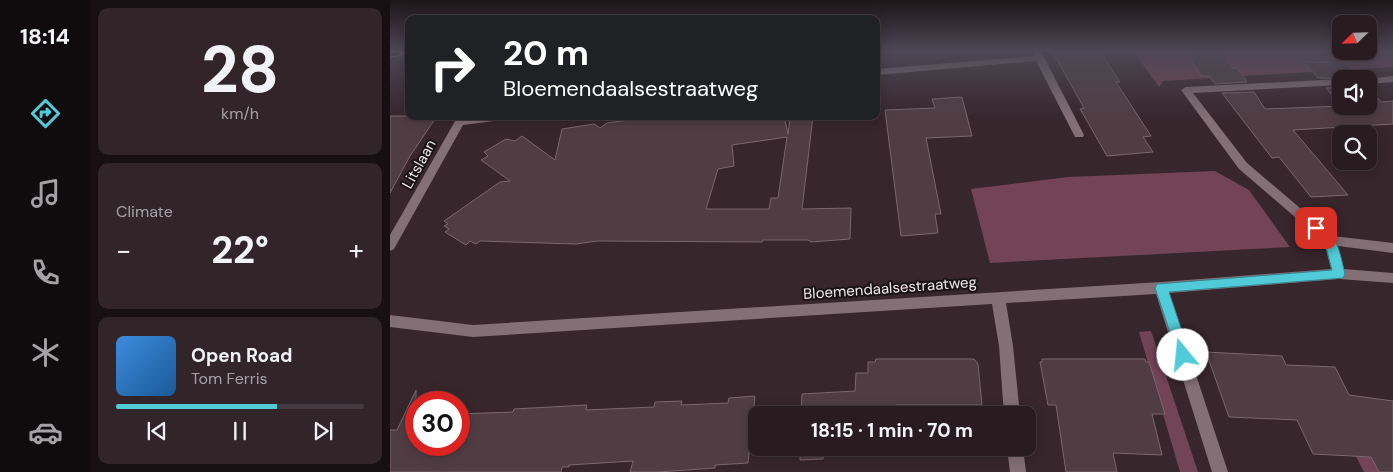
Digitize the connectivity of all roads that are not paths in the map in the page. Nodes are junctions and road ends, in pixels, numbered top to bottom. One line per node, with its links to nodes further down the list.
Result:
1 (1046, 73): 6 (street)
2 (1393, 79): 3 (street)
3 (1377, 80)
4 (1332, 82): 7 (street)
5 (460, 120): 8 (street, Litslaan)
6 (1079, 135)
7 (1330, 240): 9 (street); 10 (street)
8 (390, 246)
9 (1393, 248)
10 (1339, 274): 11 (street, Bloemendaalsestraatweg); 12 (street, Bloemendaalsestraatweg)
11 (1393, 278)
12 (1161, 288): 13 (street, Bloemendaalsestraatweg); 18 (street)
13 (998, 297): 14 (street, Bloemendaalsestraatweg); 15 (street)
14 (390, 321)
15 (1011, 406)
16 (1016, 456): 17 (street)
17 (1018, 472)
18 (1220, 472)

